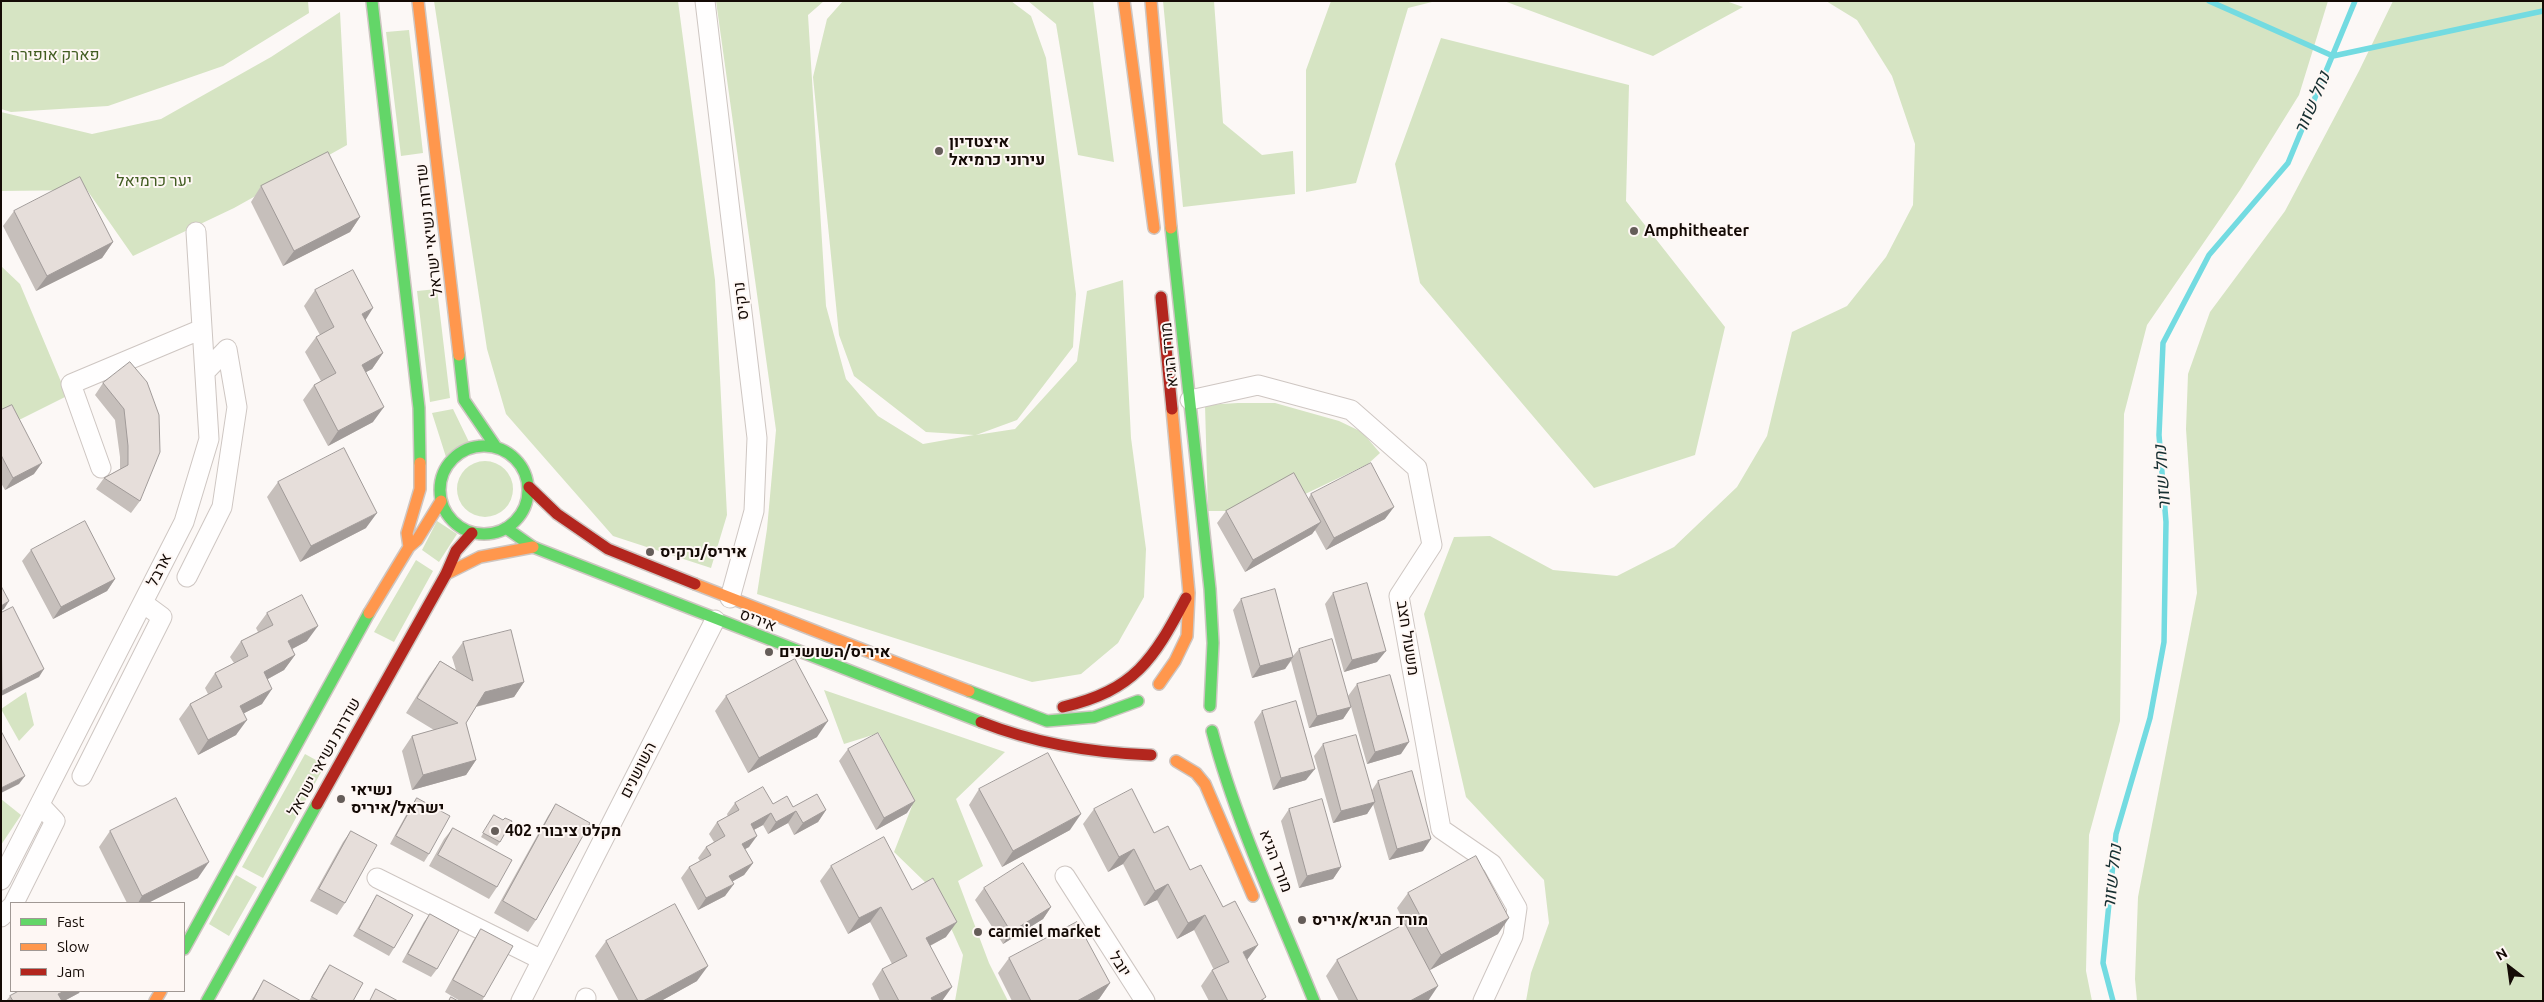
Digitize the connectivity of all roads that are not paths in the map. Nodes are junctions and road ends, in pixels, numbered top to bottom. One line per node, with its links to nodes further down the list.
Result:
1 (372, 1): 12 (street, שדרות נשיאי ישראל)
2 (418, 1): 13 (street, שדרות נשיאי ישראל)
3 (705, 1): 25 (street, נרקיס)
4 (1124, 1): 7 (street)
5 (1150, 1): 11 (street, מורד הגיא)
6 (196, 232): 9 (street, ארבל)
7 (1155, 238)
8 (1160, 287): 24 (street, מורד הגיא)
9 (202, 329): 10 (street, ארבל); 14 (street)
10 (205, 372): 23 (street); 26 (street, ארבל)
11 (1190, 400): 32 (street, מורד הגיא); 56 (street, משעול חצב)
12 (419, 408): 15 (street, שדרות נשיאי ישראל); 20 (street, שדרות נשיאי ישראל)
13 (496, 446): 15 (street); 16 (street)
14 (101, 468)
15 (441, 478): 17 (street)
16 (529, 487): 18 (street); 25 (street, איריס)
17 (441, 501): 19 (street); 20 (street, שדרות נשיאי ישראל)
18 (506, 528): 19 (street); 21 (street, איריס)
19 (472, 533): 22 (street, שדרות נשיאי ישראל)
20 (409, 546): 50 (street, שדרות נשיאי ישראל)
21 (532, 547): 22 (street); 27 (street, איריס)
22 (446, 574): 52 (street, שדרות נשיאי ישראל)
23 (187, 577)
24 (1188, 593): 29 (street, מורד הגיא); 33 (street)
25 (730, 598): 33 (street, איריס)
26 (143, 603): 41 (street); 42 (street, ארבל)
27 (715, 620): 38 (street, איריס); 51 (street, השושנים)
28 (1173, 681): 29 (street)
29 (1159, 684): 31 (street, איריס)
30 (1198, 690): 32 (street)
31 (1138, 701): 33 (street, איריס); 34 (street)
32 (1210, 706): 35 (street, מורד הגיא)
33 (1020, 711)
34 (1133, 717)
35 (1212, 731): 37 (street); 55 (street, מורד הגיא)
36 (1138, 741): 38 (street)
37 (1204, 746)
38 (1151, 755): 40 (street, איריס)
39 (1194, 755): 40 (street)
40 (1176, 761): 48 (street)
41 (82, 776)
42 (40, 805): 45 (street, ארבל); 46 (street)
43 (1065, 876): 54 (street, יובל)
44 (377, 878): 51 (street)
45 (1, 880)
46 (14, 902)
47 (10, 908): 49 (street)
48 (1257, 908)
49 (1, 917)
50 (185, 947)
51 (542, 960): 53 (street, השושנים)
52 (207, 1001)
53 (521, 1001)
54 (1145, 1001)
55 (1314, 1001)
56 (1482, 1001)

